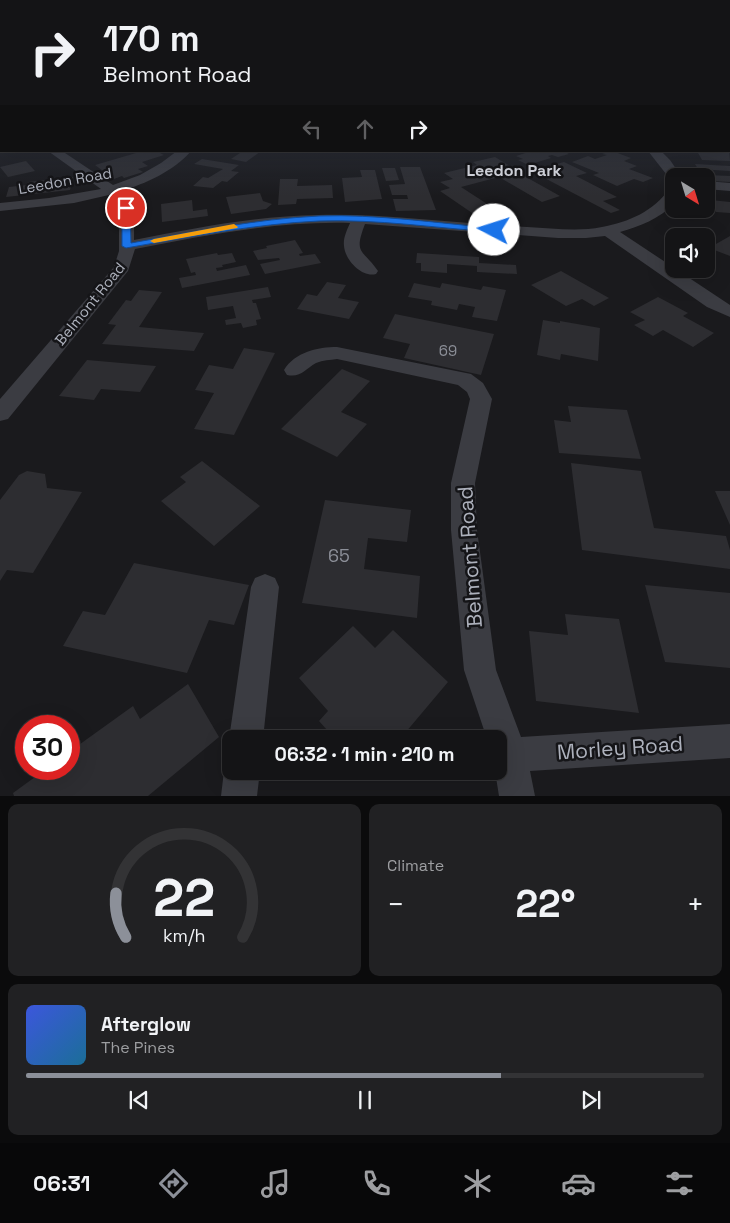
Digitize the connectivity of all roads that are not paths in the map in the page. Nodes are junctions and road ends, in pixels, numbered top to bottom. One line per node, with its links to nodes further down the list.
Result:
1 (55, 152): 7 (street, Belmont Road)
2 (184, 152): 7 (street, Leedon Road)
3 (655, 152): 4 (street)
4 (669, 168)
5 (715, 185): 6 (street)
6 (730, 186)
7 (114, 192): 9 (street, Leedon Road); 12 (street, Belmont Road)
8 (665, 205): 11 (street)
9 (0, 207)
10 (359, 220): 11 (street); 12 (street); 13 (street)
11 (608, 231): 14 (street)
12 (126, 246): 16 (street, Belmont Road)
13 (370, 272)
14 (730, 312)
15 (294, 370): 20 (street, Belmont Road)
16 (0, 413)
17 (266, 587): 18 (street)
18 (247, 730)
19 (730, 741): 20 (street, Morley Road)
20 (510, 755): 23 (street, Belmont Road)
21 (241, 780): 22 (street)
22 (239, 796)
23 (518, 796)

